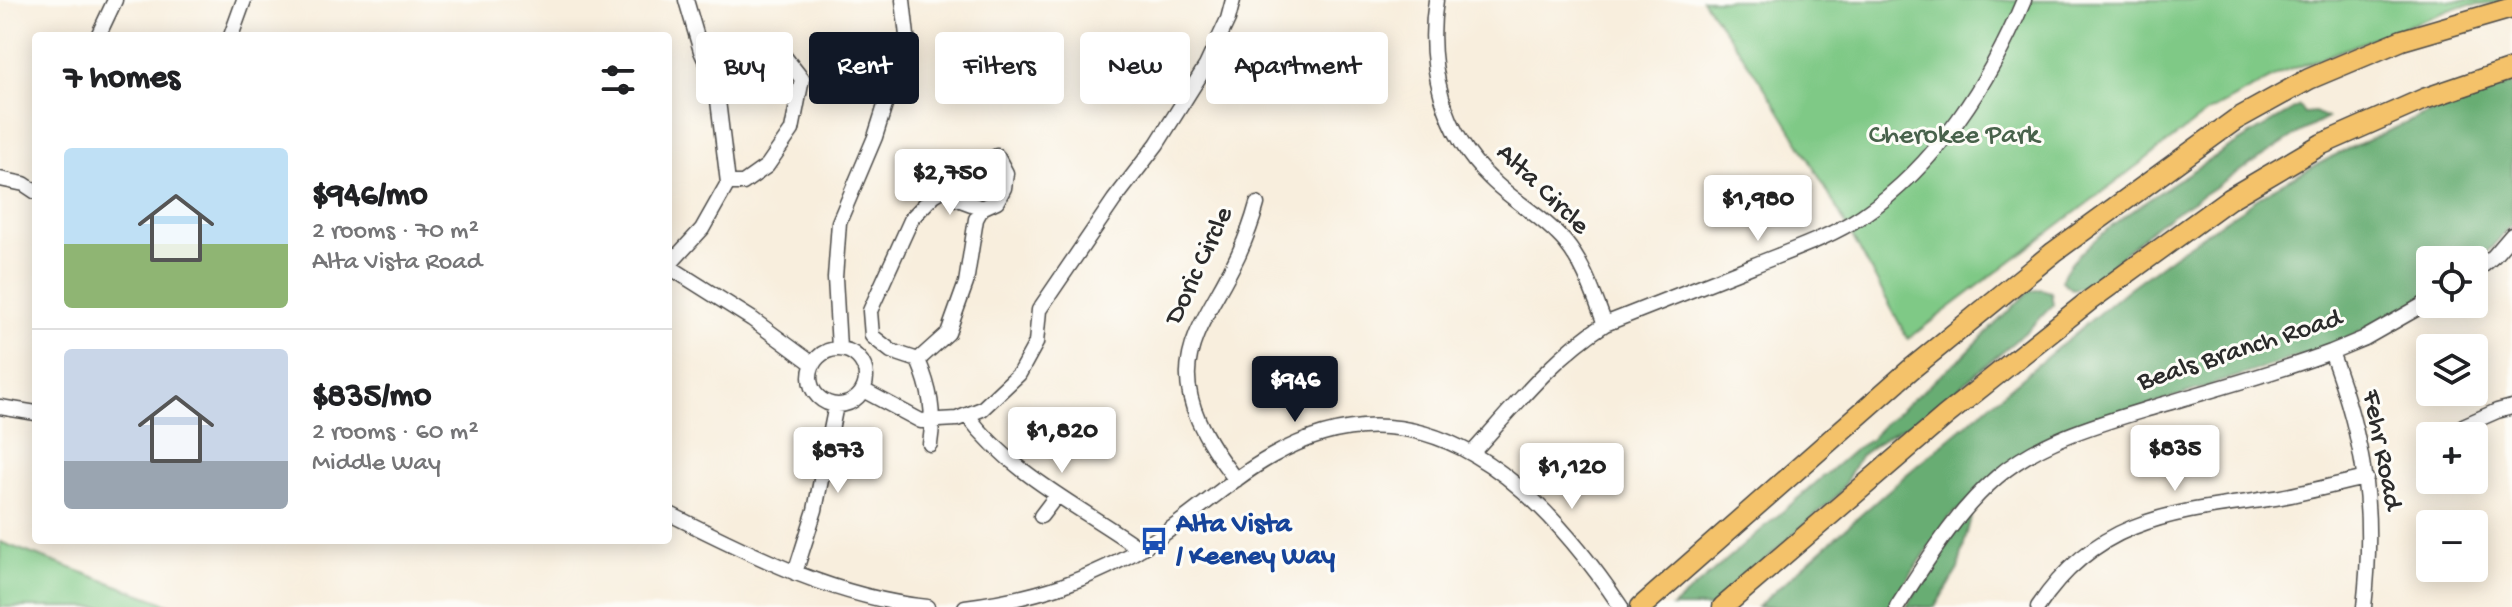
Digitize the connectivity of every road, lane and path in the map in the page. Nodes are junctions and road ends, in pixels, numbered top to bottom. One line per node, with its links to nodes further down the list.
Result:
1 (115, 0): 9 (street)
2 (244, 0): 10 (street)
3 (686, 0): 11 (street)
4 (903, 0): 27 (street)
5 (1233, 0): 36 (street)
6 (1436, 0): 26 (street, Alta Circle)
7 (2024, 0): 26 (street)
8 (2503, 10): 51 (highway)
9 (100, 32)
10 (232, 32)
11 (696, 34)
12 (793, 68): 16 (street)
13 (2508, 70): 52 (highway)
14 (718, 104): 16 (street)
15 (0, 179): 18 (street)
16 (728, 183): 23 (street)
17 (947, 186): 20 (street); 20 (street); 29 (street)
18 (32, 189)
19 (1257, 204): 42 (street, Doric Circle)
20 (982, 208): 29 (street)
21 (2512, 235): 22 (street)
22 (2488, 261)
23 (672, 262)
24 (672, 269): 30 (street)
25 (2416, 309): 28 (street, Beals Branch Road)
26 (1605, 324): 40 (street)
27 (839, 348): 30 (street); 31 (street)
28 (2331, 352): 41 (street, Fehr Road); 53 (street, Beals Branch Road)
29 (918, 360): 37 (street)
30 (813, 364): 32 (street)
31 (863, 390): 32 (street); 37 (street)
32 (836, 405): 47 (street)
33 (0, 407): 35 (street)
34 (2512, 407): 38 (street)
35 (32, 412)
36 (967, 415): 37 (street); 43 (street)
37 (934, 421): 39 (street)
38 (2472, 422)
39 (930, 444)
40 (1472, 453): 42 (street); 50 (street)
41 (2366, 478): 54 (street); 55 (street, Fehr Road)
42 (1236, 480): 46 (street)
43 (1057, 495): 45 (street); 46 (street)
44 (672, 515): 47 (street)
45 (1041, 516)
46 (1140, 549): 49 (street)
47 (795, 573): 48 (street)
48 (927, 607)
49 (965, 607)
50 (1621, 607)
51 (1641, 607)
52 (1723, 607)
53 (1897, 607)
54 (2038, 607)
55 (2364, 607)

